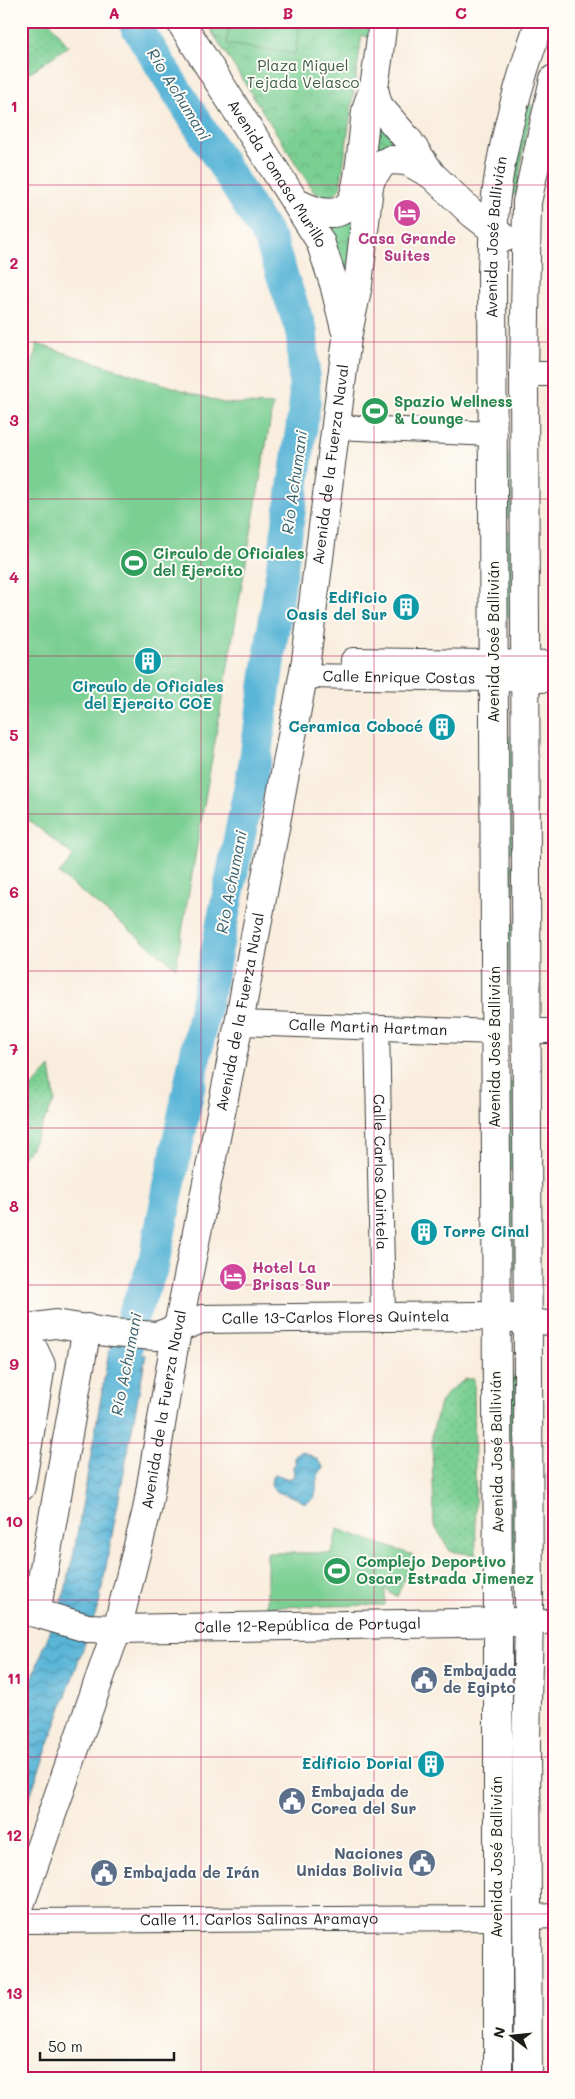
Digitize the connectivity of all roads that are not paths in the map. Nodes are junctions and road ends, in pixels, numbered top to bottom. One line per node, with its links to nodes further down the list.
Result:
1 (180, 21): 7 (main road, Avenida Tomasa Murillo)
2 (383, 21): 5 (main road)
3 (540, 21): 8 (main road, Avenida José Ballivián)
4 (554, 79): 10 (main road, Avenida José Ballivián)
5 (374, 89): 6 (main road); 7 (main road)
6 (432, 175): 8 (main road); 9 (main road, Avenida de la Fuerza Naval)
7 (297, 203): 9 (main road, Avenida Tomasa Murillo)
8 (494, 230): 13 (main road, Avenida José Ballivián); 14 (main road)
9 (347, 338): 12 (main road, Avenida de la Fuerza Naval)
10 (524, 374): 11 (street); 14 (main road, Avenida José Ballivián)
11 (554, 374)
12 (336, 427): 13 (street); 16 (main road, Avenida de la Fuerza Naval)
13 (493, 434): 17 (main road, Avenida José Ballivián)
14 (524, 462): 18 (main road, Avenida José Ballivián)
15 (554, 664): 18 (street)
16 (305, 668): 17 (street, Calle Enrique Costas); 20 (main road, Avenida de la Fuerza Naval)
17 (494, 671): 18 (street, Calle Enrique Costas); 24 (main road, Avenida José Ballivián)
18 (525, 672): 19 (street); 22 (main road, Avenida José Ballivián)
19 (554, 680)
20 (239, 1023): 21 (street, Calle Martin Hartman); 31 (main road, Avenida de la Fuerza Naval)
21 (377, 1028): 24 (street, Calle Martin Hartman); 25 (street, Calle Carlos Quintela)
22 (527, 1031): 23 (street); 27 (main road, Avenida José Ballivián)
23 (554, 1031)
24 (495, 1032): 26 (main road, Avenida José Ballivián)
25 (383, 1316): 26 (main road, Calle 13-Carlos Flores Quintela); 31 (main road, Calle 13-Carlos Flores Quintela)
26 (495, 1316): 27 (main road, Calle 13-Carlos Flores Quintela); 35 (main road, Avenida José Ballivián)
27 (527, 1320): 28 (street); 36 (main road, Avenida José Ballivián)
28 (554, 1324)
29 (21, 1329): 30 (main road)
30 (99, 1331): 31 (main road); 34 (main road)
31 (167, 1332): 37 (main road, Avenida de la Fuerza Naval)
32 (21, 1342): 33 (main road)
33 (21, 1487)
34 (32, 1610): 37 (main road, Calle 12-República de Portugal)
35 (498, 1622): 36 (main road, Calle 12-República de Portugal); 37 (main road, Calle 12-República de Portugal); 40 (main road, Avenida José Ballivián)
36 (541, 1622): 39 (main road, Avenida José Ballivián)
37 (100, 1635): 38 (main road, Avenida de la Fuerza Naval)
38 (21, 1902)
39 (541, 1917): 43 (main road, Avenida José Ballivián)
40 (497, 1918): 41 (street, Calle 11. Carlos Salinas Aramayo); 42 (main road, Avenida José Ballivián)
41 (21, 1920)
42 (498, 2078)
43 (528, 2078)

